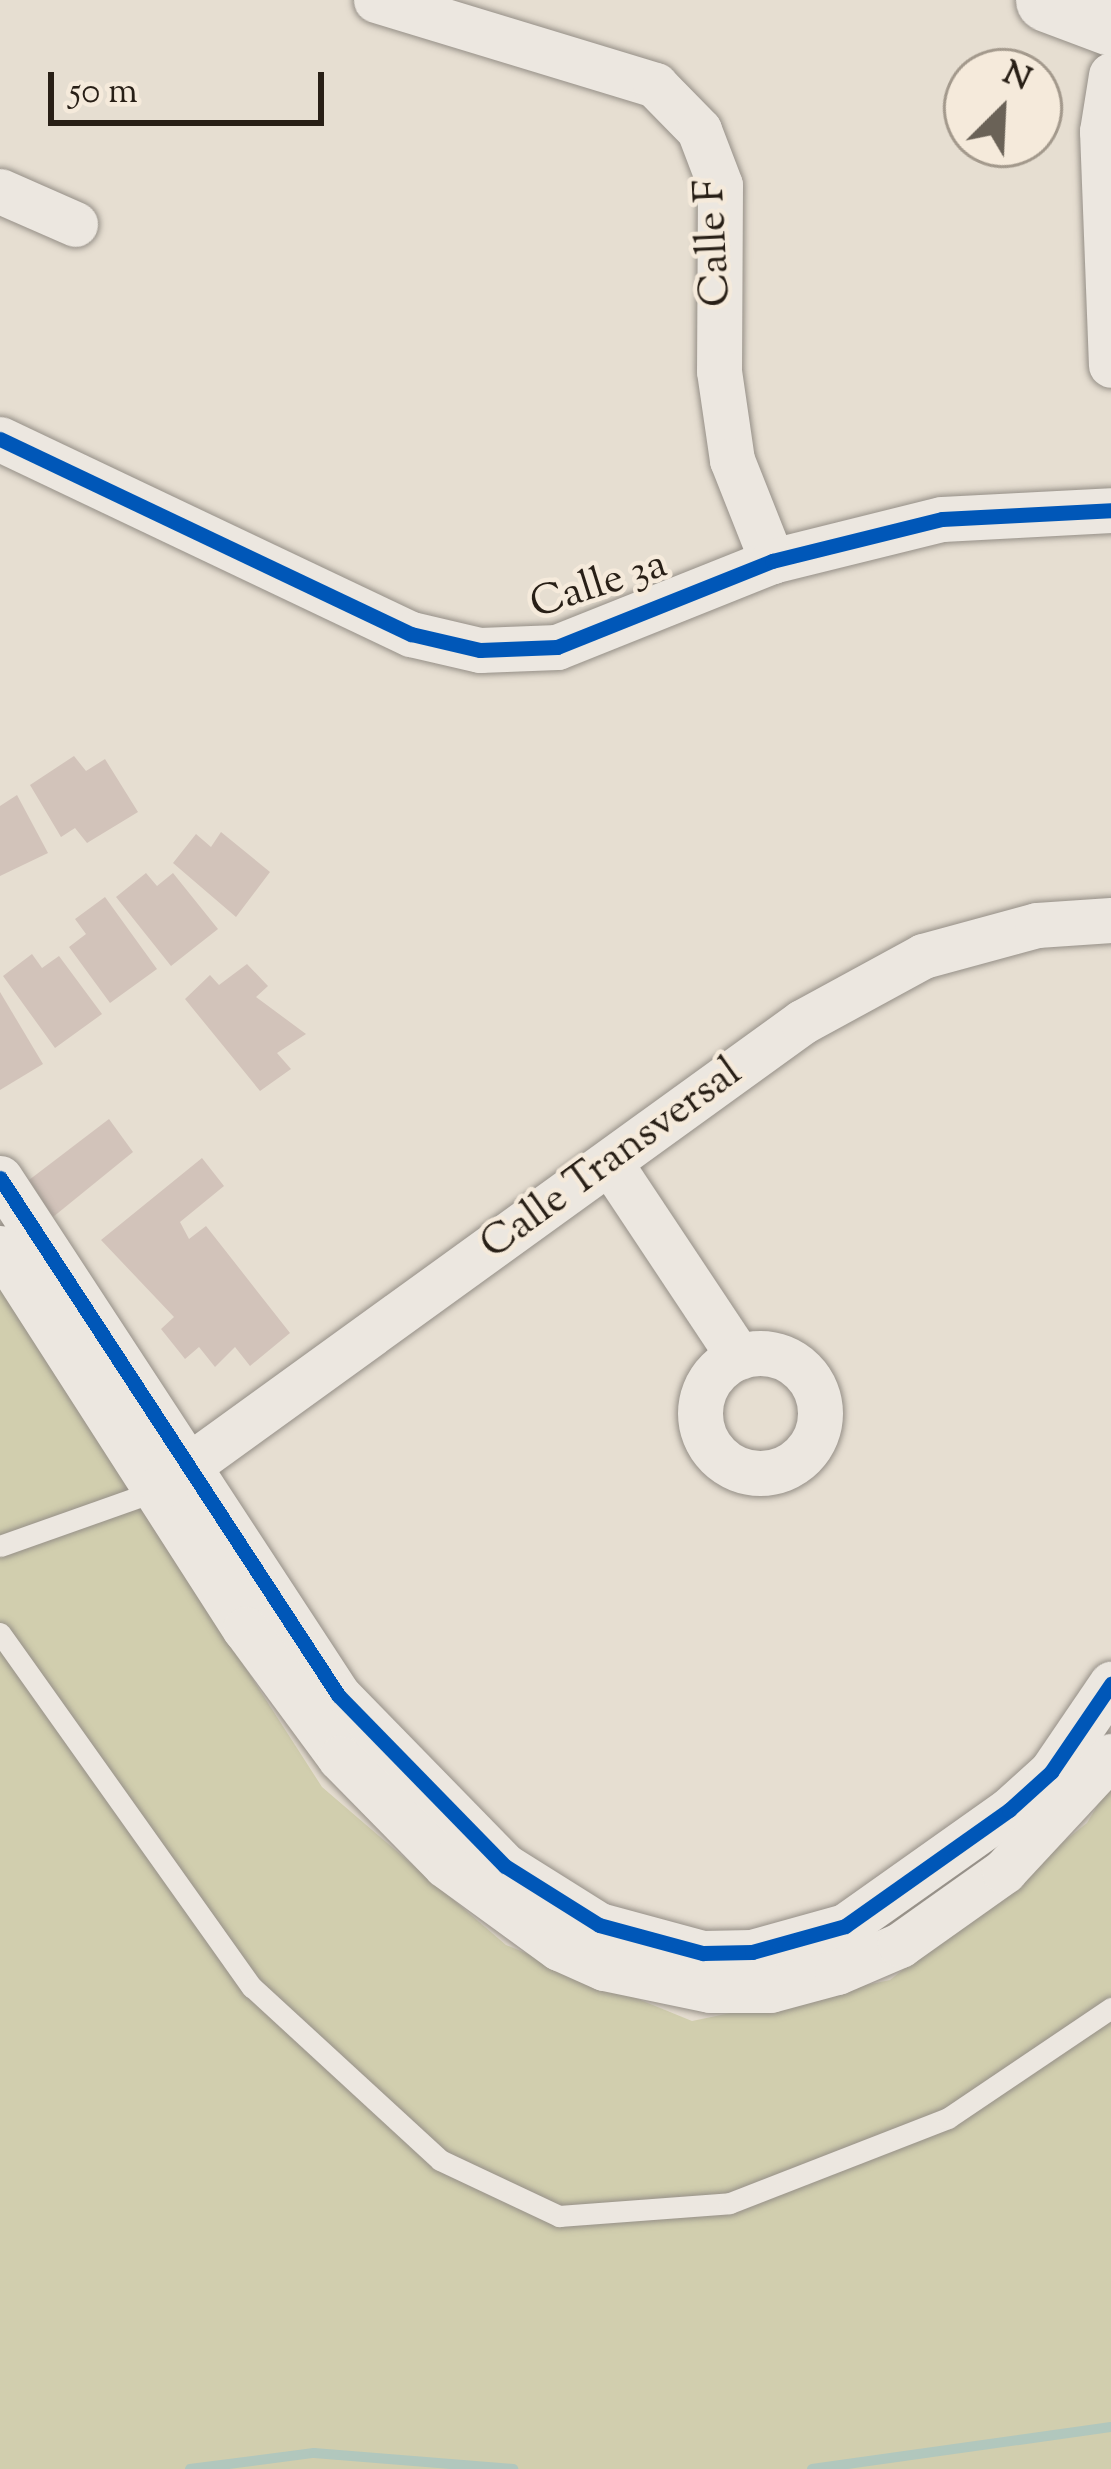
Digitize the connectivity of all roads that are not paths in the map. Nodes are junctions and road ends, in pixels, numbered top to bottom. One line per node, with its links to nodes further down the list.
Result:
1 (376, 0): 10 (street, Calle F)
2 (1047, 0): 3 (main road)
3 (1111, 24)
4 (1111, 75): 7 (street)
5 (0, 191): 6 (street)
6 (75, 224)
7 (1111, 365)
8 (0, 439): 10 (street, Calle 3a)
9 (1111, 510): 10 (street, Calle 3a)
10 (772, 561)
11 (1111, 920): 12 (street, Calle Transversal)
12 (610, 1163): 15 (street); 16 (street, Calle Transversal)
13 (0, 1178): 16 (street)
14 (0, 1248): 16 (street)
15 (739, 1357)
16 (168, 1480): 17 (lane); 19 (street); 20 (street)
17 (0, 1546)
18 (0, 1633): 21 (lane)
19 (1111, 1684)
20 (1111, 1756)
21 (1111, 2008)

